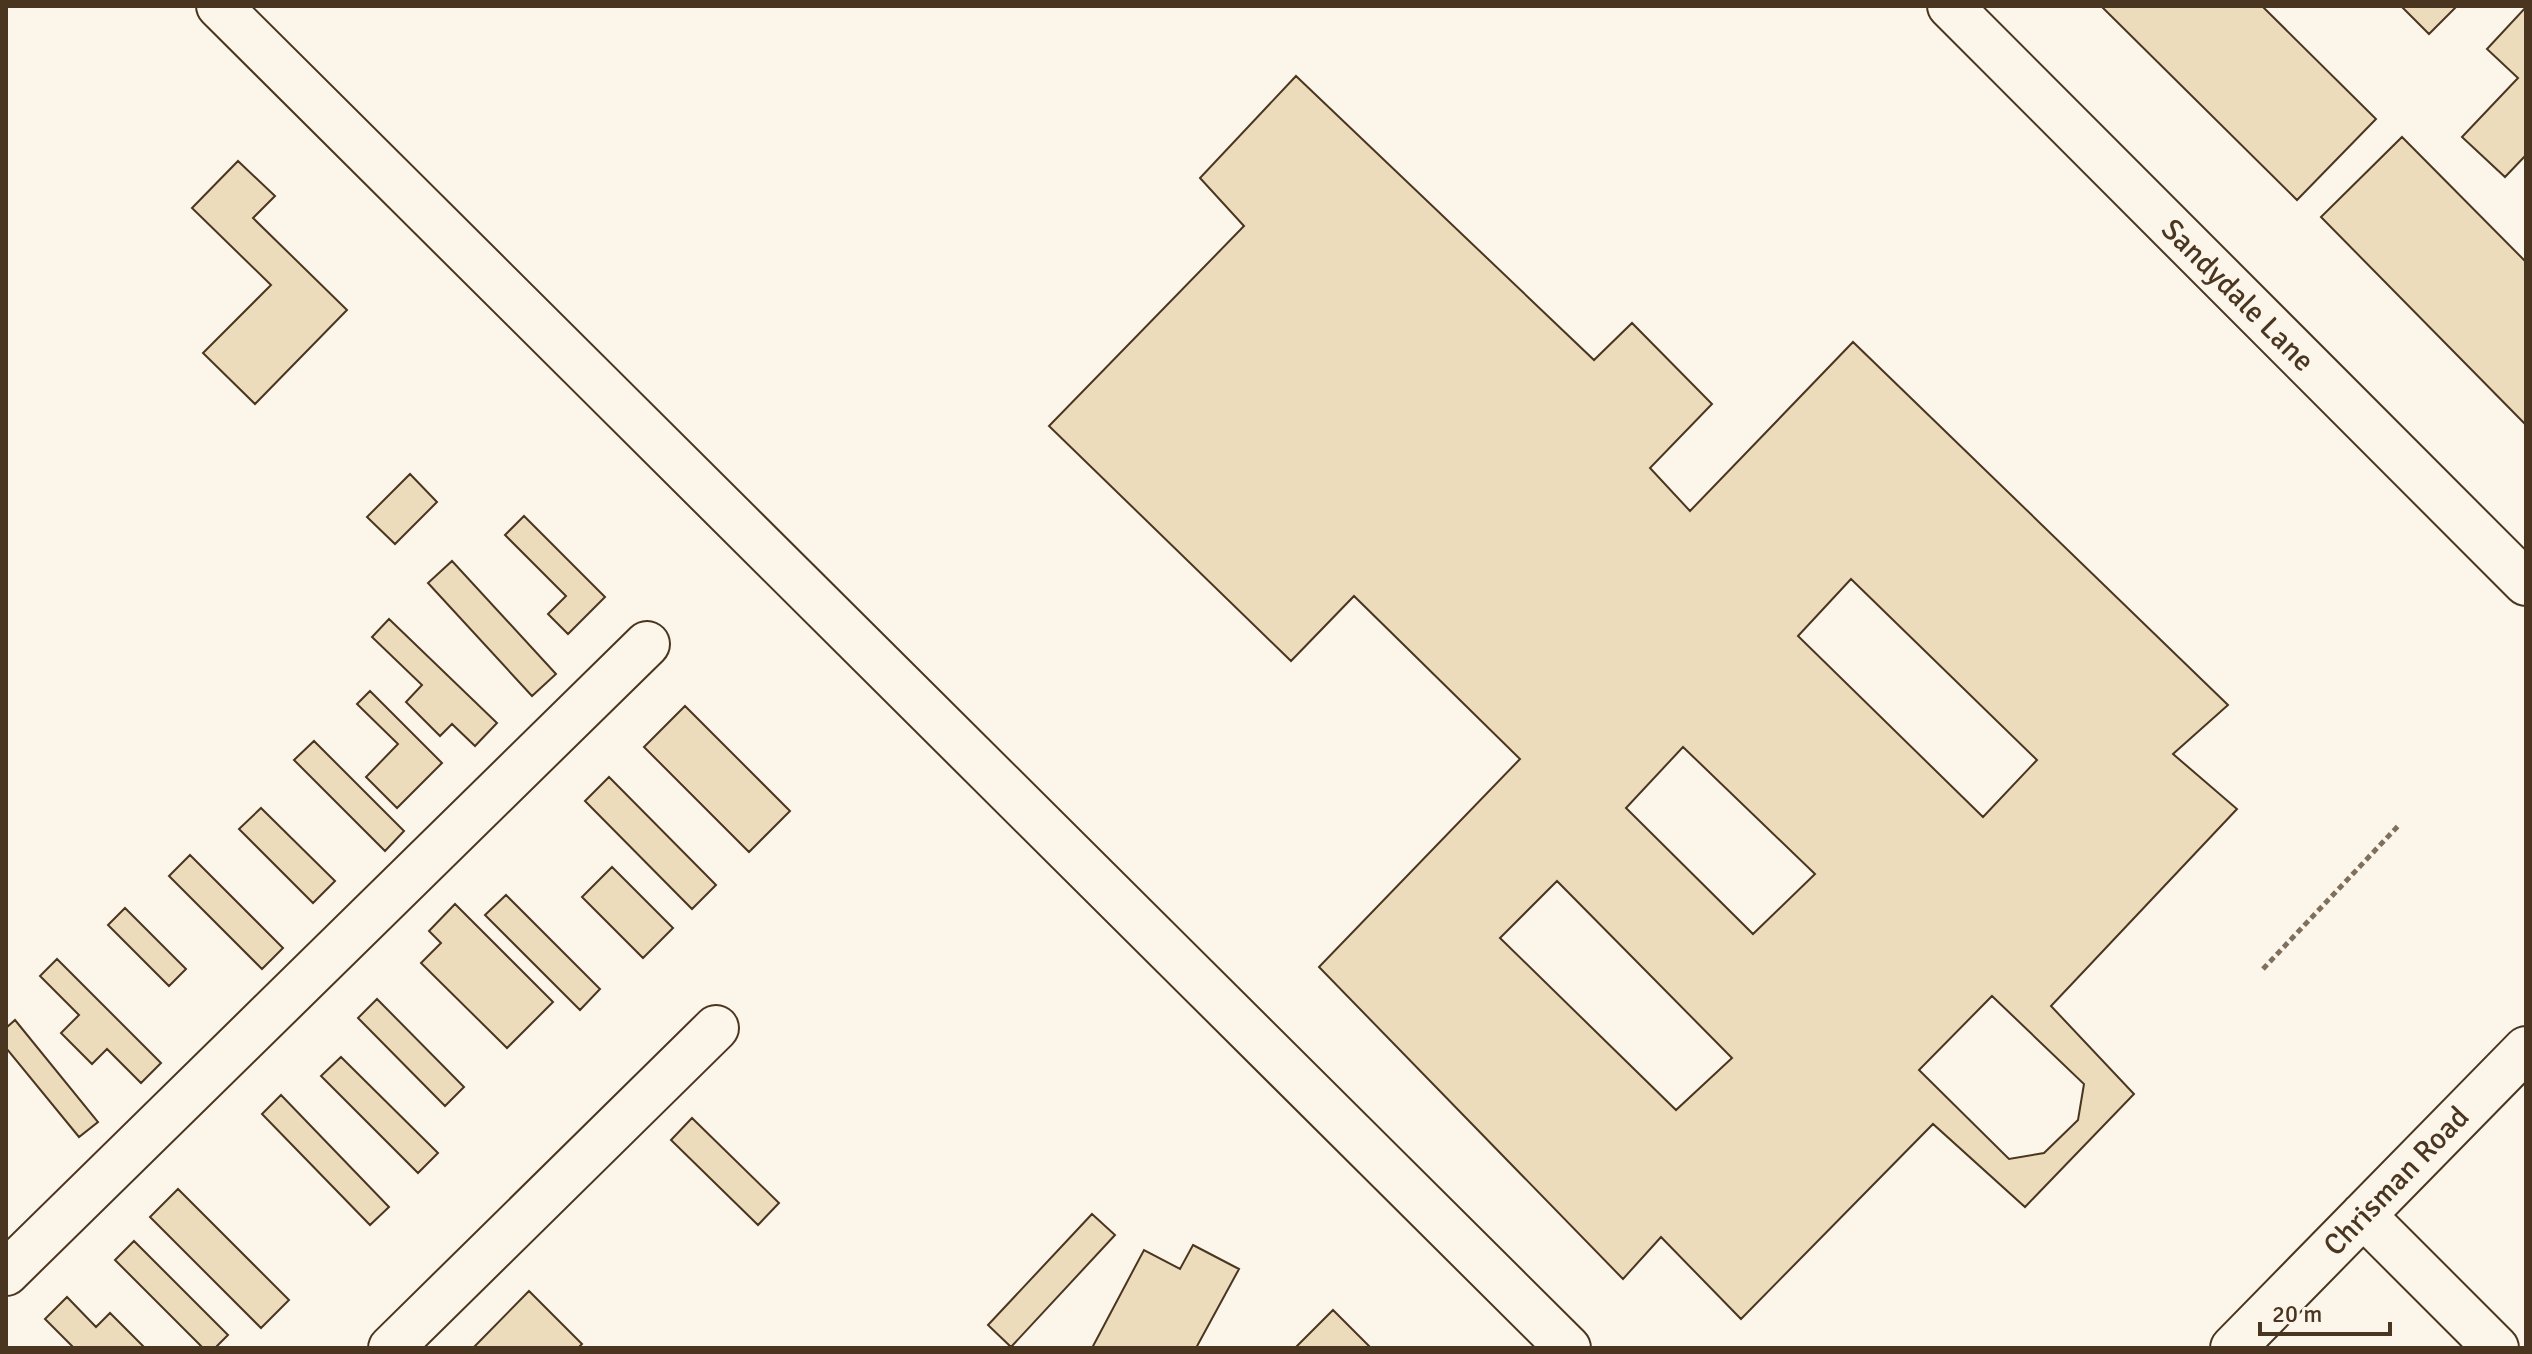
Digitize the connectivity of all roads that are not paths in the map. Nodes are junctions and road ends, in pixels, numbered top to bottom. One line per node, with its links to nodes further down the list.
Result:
1 (219, 6): 10 (street)
2 (1950, 6): 3 (street, Sandydale Lane)
3 (2526, 583)
4 (647, 644): 8 (street)
5 (716, 1028): 9 (street)
6 (2526, 1049): 7 (street, Chrisman Road)
7 (2363, 1215): 11 (street, Chrisman Road); 12 (street)
8 (6, 1273)
9 (391, 1348)
10 (1568, 1348)
11 (2233, 1348)
12 (2496, 1348)

